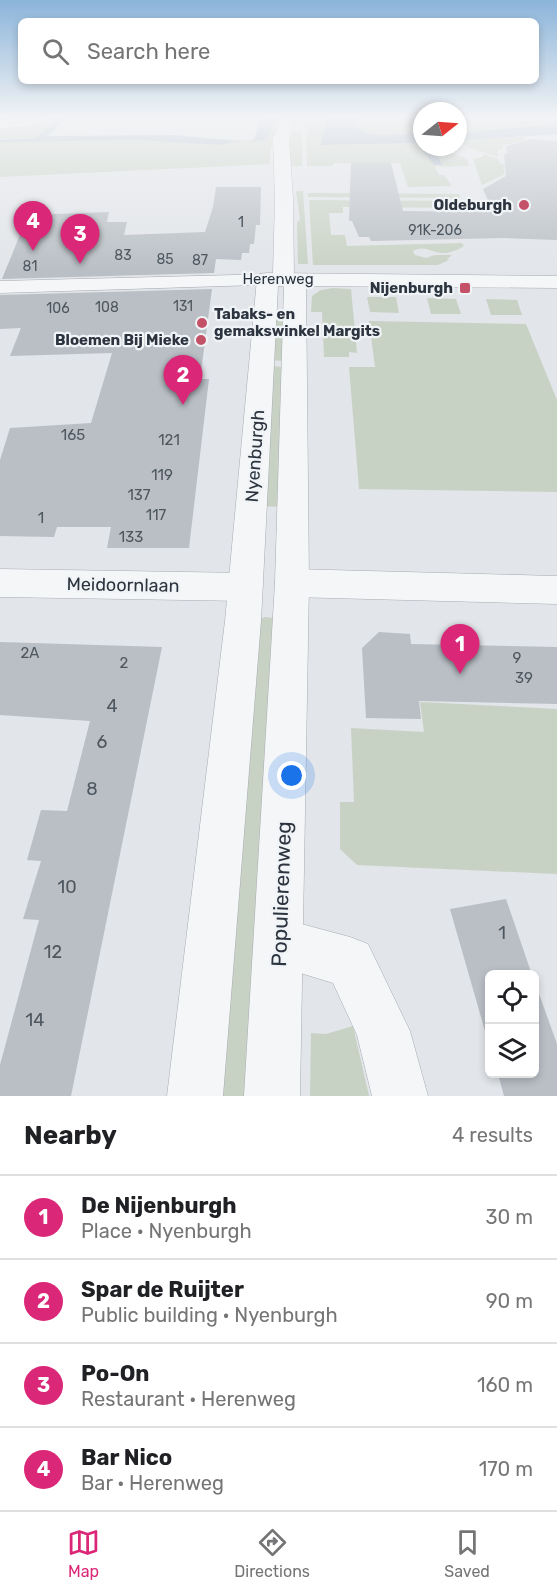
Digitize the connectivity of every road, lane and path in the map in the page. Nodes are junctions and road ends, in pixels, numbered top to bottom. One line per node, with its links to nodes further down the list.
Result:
1 (283, 169): 2 (street)
2 (282, 279): 3 (street, Herenweg); 4 (street, Herenweg); 6 (street, Nyenburgh); 7 (street, Nyenburgh)
3 (557, 282)
4 (0, 287)
5 (0, 583): 7 (street, Meidoornlaan)
6 (292, 584): 7 (street); 8 (street); 9 (street, Populierenweg)
7 (246, 587): 10 (street)
8 (557, 590)
9 (279, 943): 11 (street, Populierenweg); 12 (street)
10 (195, 1096)
11 (272, 1096)
12 (400, 1096)

